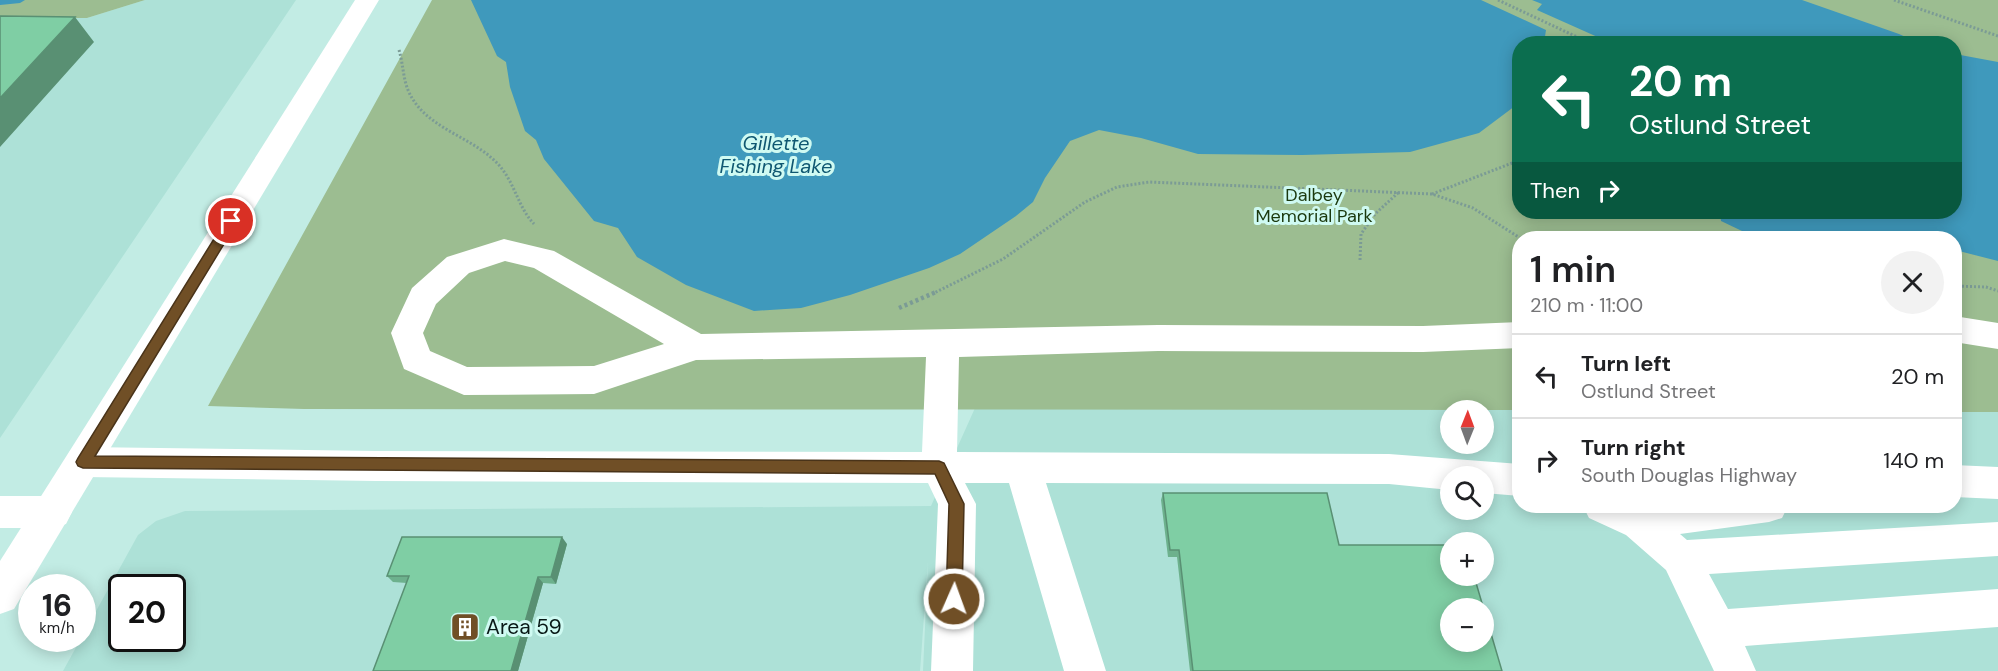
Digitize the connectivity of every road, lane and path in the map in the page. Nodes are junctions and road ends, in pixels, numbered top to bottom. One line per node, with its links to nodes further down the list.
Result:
1 (367, 0): 22 (main road)
2 (1498, 0): 4 (path)
3 (1894, 0): 5 (path)
4 (1575, 36)
5 (1998, 36)
6 (399, 50): 11 (path)
7 (1512, 163): 9 (path)
8 (1400, 192): 9 (path); 13 (path); 16 (path)
9 (1432, 194): 10 (path)
10 (1502, 226): 12 (path)
11 (540, 230)
12 (1512, 233)
13 (1359, 260)
14 (1962, 286): 15 (path)
15 (1998, 291)
16 (890, 311)
17 (1962, 330): 19 (main road)
18 (1512, 335): 20 (main road)
19 (1998, 336)
20 (943, 344): 21 (main road); 23 (main road)
21 (696, 347): 21 (main road)
22 (83, 462): 23 (main road); 29 (main road)
23 (939, 468): 24 (main road); 38 (main road)
24 (1023, 468): 25 (main road); 39 (main road)
25 (1512, 479)
26 (1962, 481): 27 (main road)
27 (1998, 483)
28 (0, 512): 29 (main road)
29 (53, 512): 35 (main road)
30 (1617, 513): 32 (main road)
31 (1715, 513): 32 (main road)
32 (1639, 523): 34 (main road)
33 (1998, 539): 34 (main road)
34 (1680, 558): 37 (main road)
35 (0, 596)
36 (1998, 608): 37 (main road)
37 (1717, 628): 40 (main road)
38 (951, 671)
39 (1085, 671)
40 (1735, 671)

